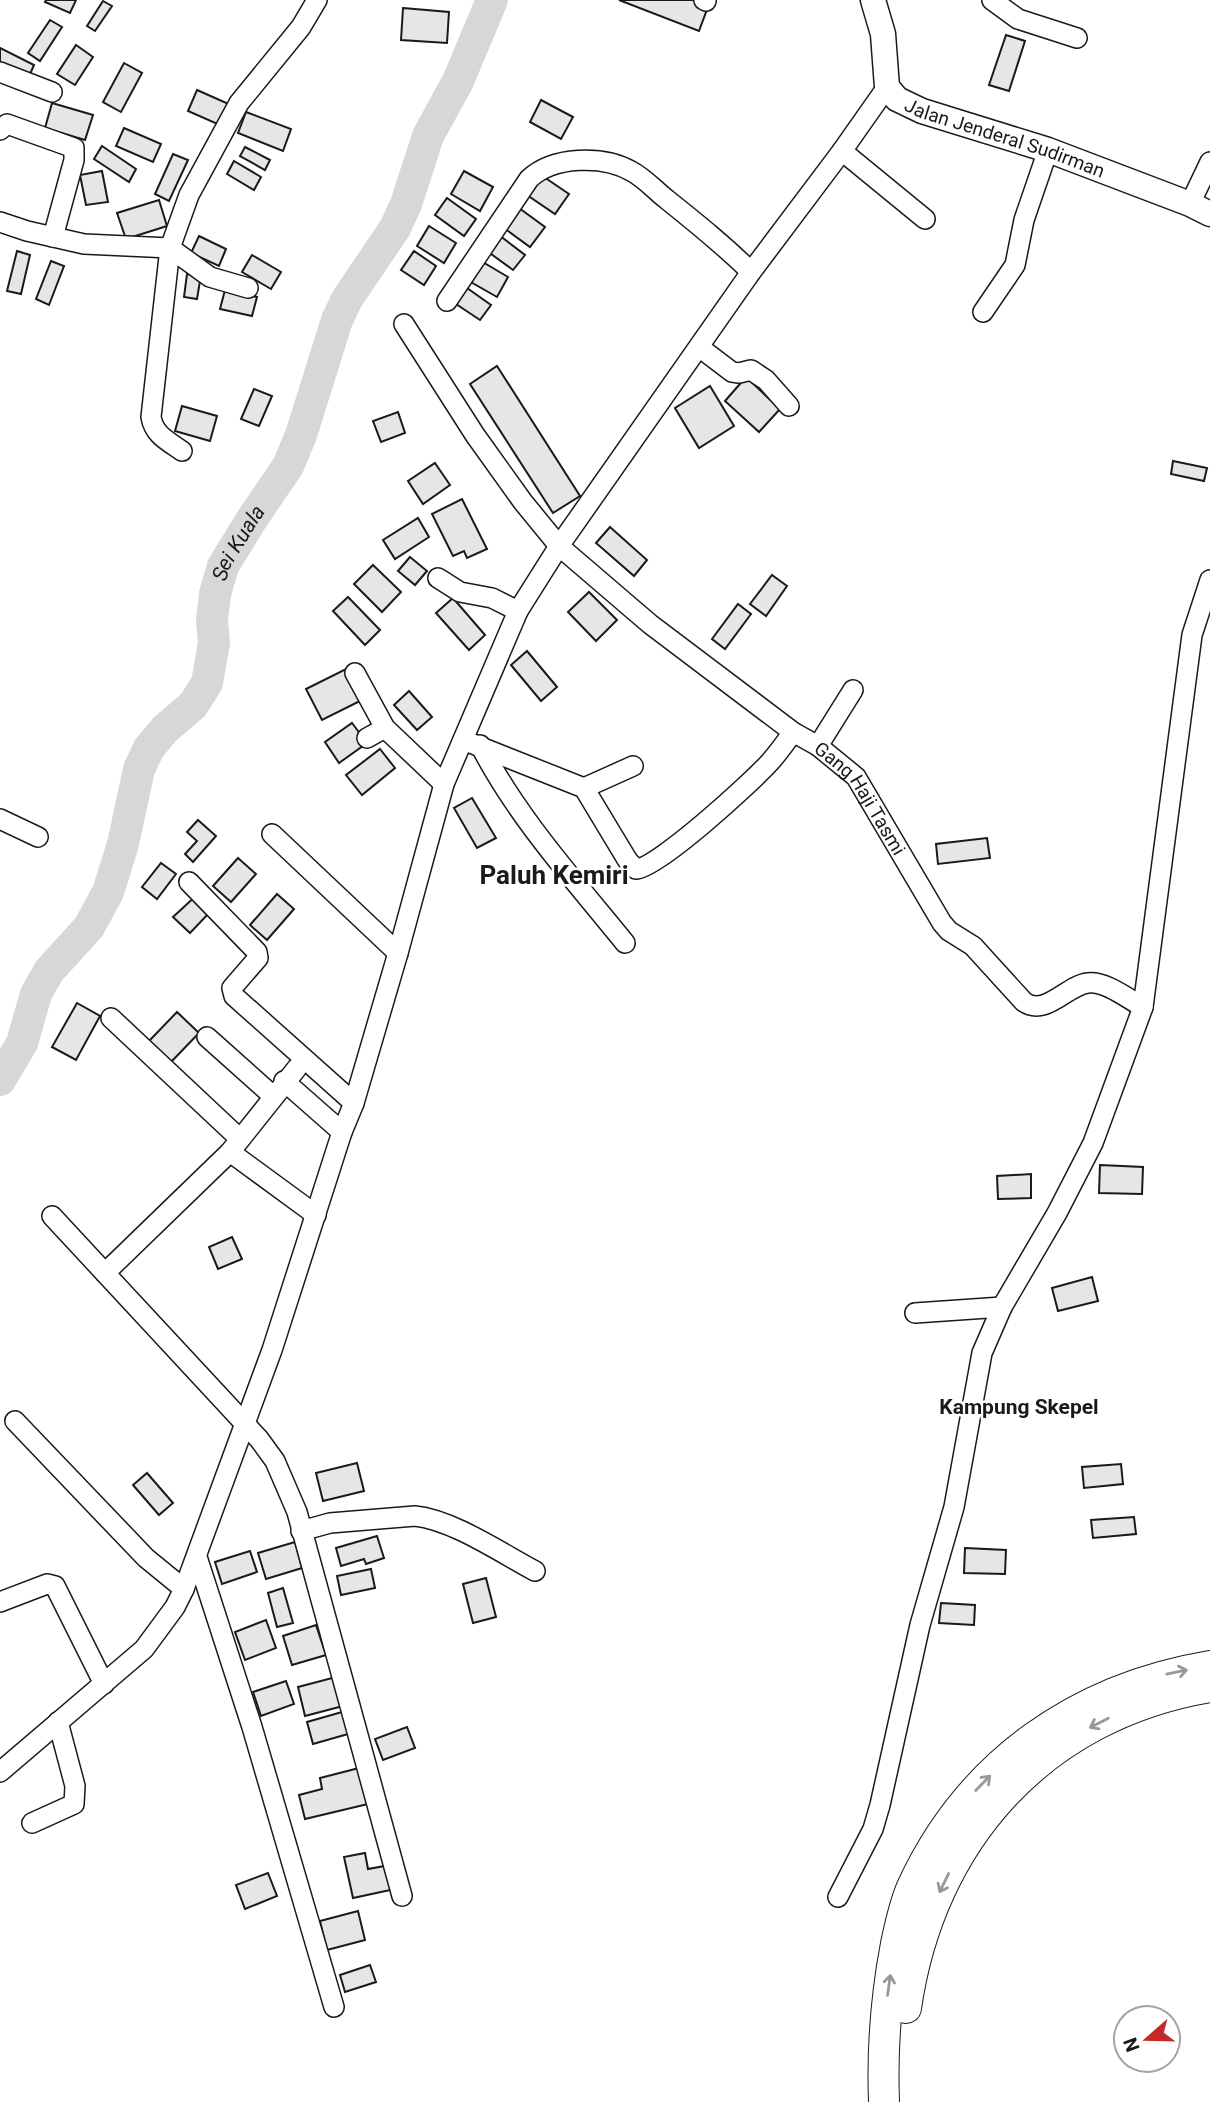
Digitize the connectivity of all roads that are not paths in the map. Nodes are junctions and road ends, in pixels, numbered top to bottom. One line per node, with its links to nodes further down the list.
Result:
1 (317, 0): 16 (street)
2 (873, 0): 6 (main road, Jalan Jenderal Sudirman)
3 (992, 0): 4 (street)
4 (1077, 38)
5 (0, 72): 7 (street)
6 (887, 87): 9 (main road, Jalan Jenderal Sudirman); 10 (street)
7 (52, 92)
8 (0, 130): 15 (street)
9 (1048, 150): 12 (main road, Jalan Jenderal Sudirman); 20 (street)
10 (842, 151): 13 (street); 17 (street)
11 (1210, 162): 12 (street)
12 (1200, 209)
13 (925, 219)
14 (0, 222): 15 (street)
15 (53, 237): 16 (street)
16 (170, 248): 18 (street); 24 (street)
17 (751, 272): 19 (street); 22 (street)
18 (248, 288)
19 (447, 301)
20 (982, 312)
21 (404, 324): 25 (street, Gang Haji Tasmi)
22 (699, 347): 23 (street); 25 (street)
23 (789, 406)
24 (182, 451)
25 (559, 546): 28 (street); 32 (street, Gang Haji Tasmi)
26 (438, 578): 28 (street)
27 (1210, 580): 45 (street)
28 (518, 611): 34 (street)
29 (355, 673): 31 (street)
30 (853, 690): 35 (street)
31 (385, 728): 33 (street); 37 (street)
32 (793, 732): 35 (street, Gang Haji Tasmi); 38 (street)
33 (367, 738)
34 (472, 742): 37 (street); 38 (street); 43 (street)
35 (818, 746): 45 (street, Gang Haji Tasmi)
36 (633, 766): 38 (street)
37 (444, 784): 44 (street)
38 (584, 788)
39 (0, 819): 41 (street)
40 (272, 834): 44 (street)
41 (38, 837)
42 (189, 882): 49 (street)
43 (625, 943)
44 (398, 953): 49 (street)
45 (1143, 1007): 55 (street)
46 (111, 1018): 51 (street)
47 (207, 1037): 48 (street)
48 (285, 1082): 50 (street); 51 (street)
49 (354, 1103): 50 (street)
50 (342, 1132): 52 (street)
51 (235, 1145): 52 (street); 54 (street)
52 (316, 1215): 58 (street)
53 (52, 1216): 54 (street)
54 (105, 1273): 58 (street)
55 (1002, 1307): 56 (street); 71 (street)
56 (915, 1313)
57 (15, 1421): 62 (street)
58 (245, 1422): 59 (street); 60 (street)
59 (301, 1531): 61 (street); 70 (street)
60 (197, 1557): 62 (street); 72 (street)
61 (536, 1571)
62 (184, 1589): 65 (street)
63 (0, 1602): 65 (street)
64 (1210, 1666): 73 (highway, one-way to 64)
65 (104, 1684): 67 (street)
66 (1210, 1687): 74 (highway, one-way to 74)
67 (58, 1722): 68 (street); 69 (street)
68 (0, 1772)
69 (32, 1823)
70 (402, 1896)
71 (838, 1897)
72 (334, 2007)
73 (884, 2102)
74 (902, 2102)

